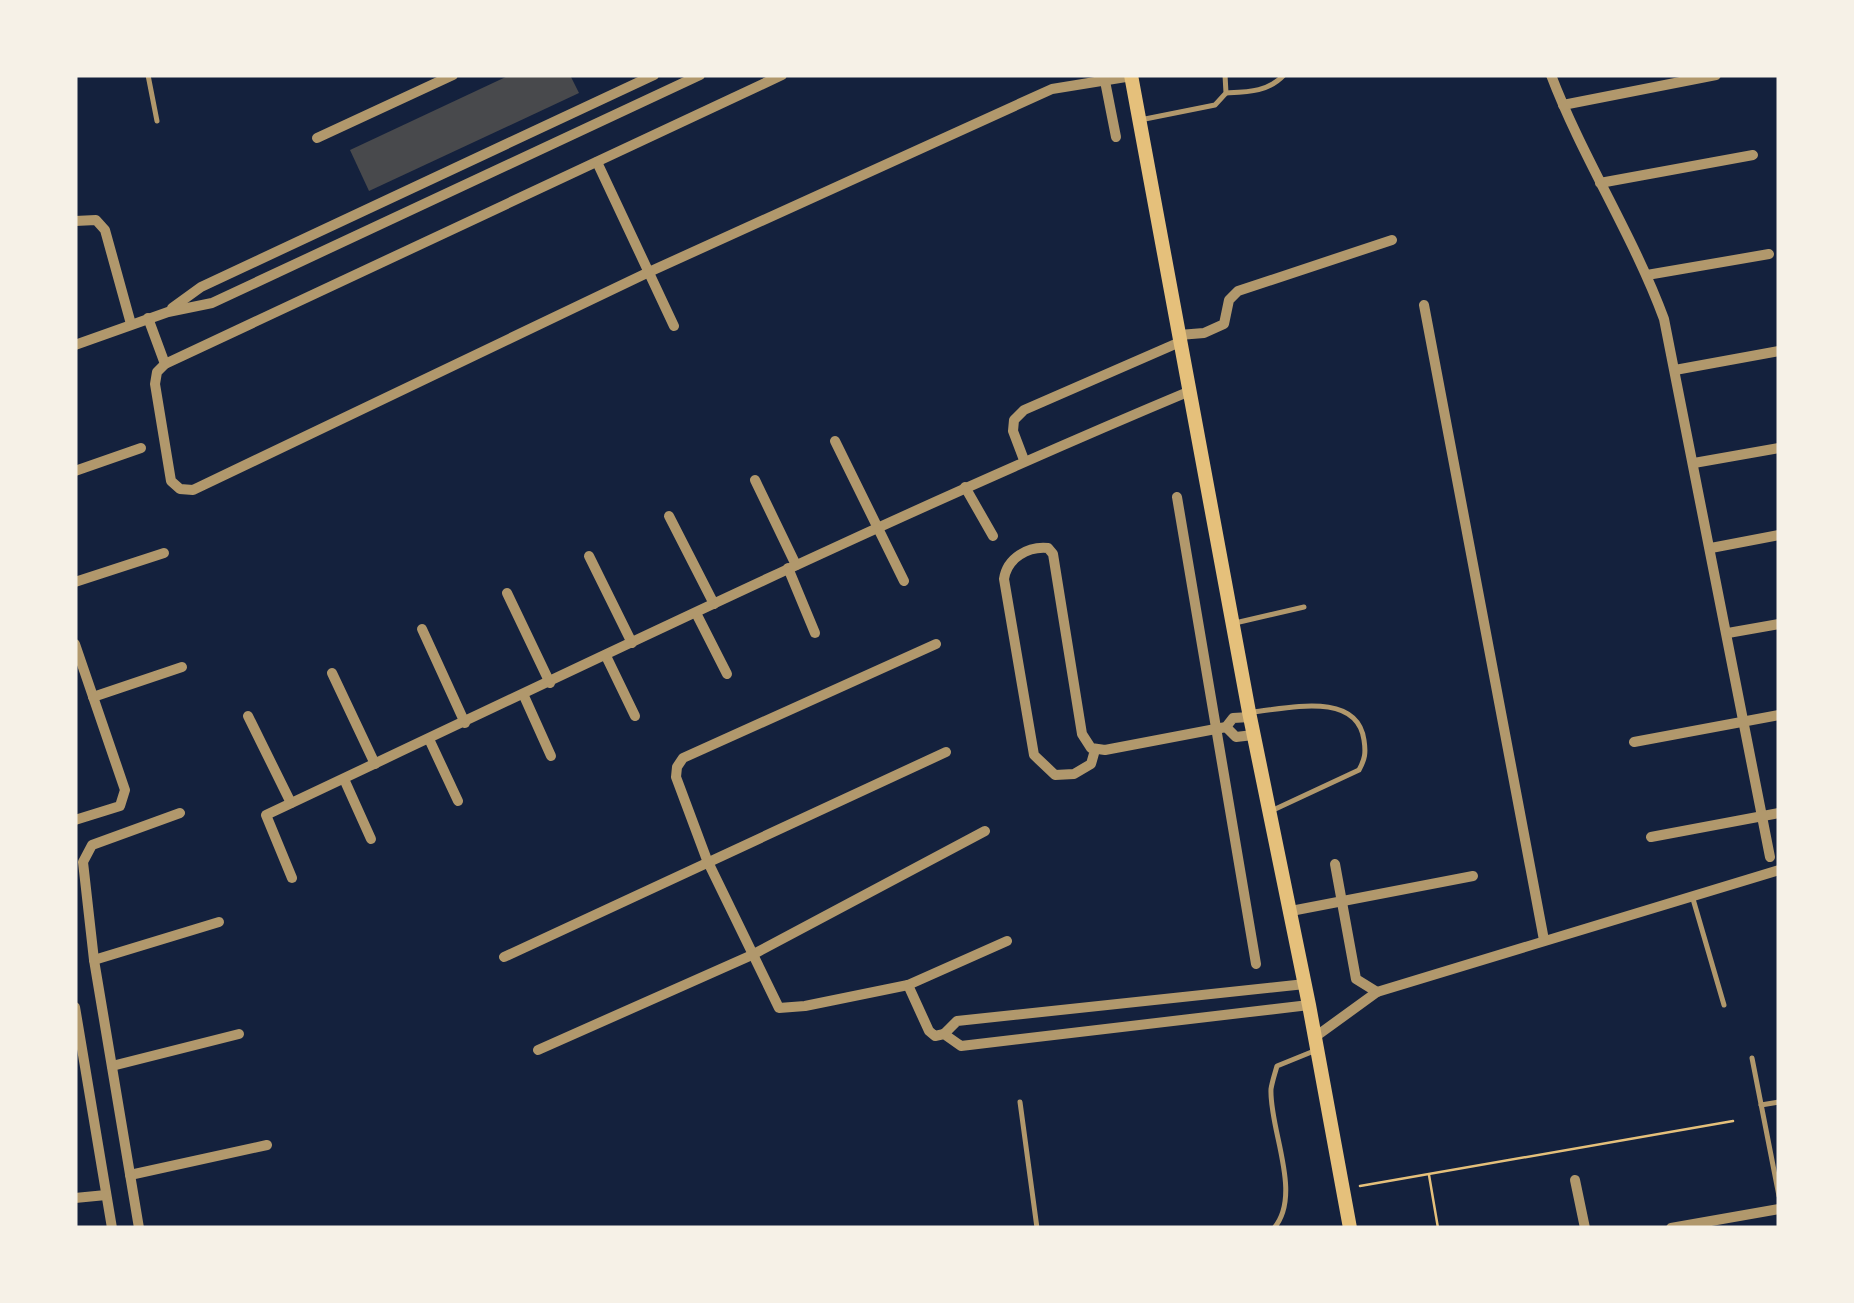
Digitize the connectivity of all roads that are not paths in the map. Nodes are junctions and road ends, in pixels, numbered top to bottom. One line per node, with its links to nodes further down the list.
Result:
1 (148, 75): 16 (lane)
2 (453, 75): 19 (street)
3 (654, 75): 14 (street)
4 (700, 75): 17 (street)
5 (782, 75): 21 (street)
6 (1225, 75): 12 (lane)
7 (1284, 75): 12 (lane)
8 (1551, 75): 13 (street)
9 (1716, 75): 13 (street)
10 (1104, 76): 11 (street); 18 (street); 26 (street)
11 (1132, 76): 15 (main road)
12 (1226, 93): 15 (lane)
13 (1562, 104): 22 (street)
14 (574, 113): 17 (street); 29 (street)
15 (1140, 120): 33 (main road)
16 (157, 122)
17 (583, 131): 29 (street)
18 (1116, 136)
19 (316, 138)
20 (1752, 155): 22 (street)
21 (597, 162): 26 (street); 36 (street)
22 (1600, 183): 27 (street)
23 (75, 221): 31 (street)
24 (1392, 240): 33 (street)
25 (1769, 254): 27 (street)
26 (649, 272): 32 (street); 36 (street)
27 (1647, 276): 37 (street)
28 (1424, 305): 112 (street)
29 (168, 312): 30 (street)
30 (148, 318): 31 (street); 36 (street)
31 (131, 324): 34 (street)
32 (674, 326)
33 (1180, 338): 38 (main road); 42 (street)
34 (75, 344)
35 (1779, 352): 37 (street)
36 (164, 364)
37 (1675, 370): 43 (street)
38 (1190, 391): 42 (street); 62 (main road)
39 (835, 442): 49 (street)
40 (141, 448): 44 (street)
41 (1779, 448): 43 (street)
42 (1024, 460): 46 (street)
43 (1694, 463): 52 (street)
44 (75, 471)
45 (755, 480): 55 (street)
46 (965, 487): 49 (street); 51 (street)
47 (1177, 497): 83 (street)
48 (669, 516): 59 (street)
49 (879, 526): 55 (street); 56 (street)
50 (1779, 535): 52 (street)
51 (993, 536)
52 (1711, 548): 66 (street)
53 (164, 553): 57 (street)
54 (589, 556): 67 (street)
55 (792, 567): 59 (street); 65 (street)
56 (904, 581)
57 (75, 582)
58 (507, 593): 74 (street)
59 (714, 604): 61 (street)
60 (1304, 606): 62 (lane)
61 (696, 613): 67 (street); 73 (street)
62 (1232, 624): 77 (main road)
63 (1779, 624): 66 (street)
64 (422, 630): 82 (street)
65 (815, 632)
66 (1728, 634): 81 (street)
67 (632, 643): 70 (street)
68 (75, 644): 76 (street)
69 (936, 644): 103 (street)
70 (606, 656): 74 (street); 79 (street)
71 (182, 668): 76 (street)
72 (332, 673): 90 (street)
73 (727, 674)
74 (550, 683): 75 (street)
75 (524, 696): 82 (street); 89 (street)
76 (93, 697): 98 (street)
77 (1249, 715): 83 (street); 84 (main road); 94 (lane)
78 (248, 716): 93 (street)
79 (635, 716)
80 (1779, 716): 81 (street)
81 (1745, 722): 86 (street); 97 (street)
82 (465, 723): 85 (street)
83 (1221, 728): 84 (street); 87 (street); 117 (street)
84 (1253, 735): 94 (main road)
85 (429, 739): 90 (street); 92 (street)
86 (1634, 742)
87 (1095, 750): 87 (street)
88 (946, 752): 103 (street)
89 (551, 756)
90 (375, 764): 91 (street)
91 (344, 779): 93 (street); 101 (street)
92 (458, 800)
93 (291, 804): 107 (street)
94 (1270, 812): 110 (main road)
95 (1779, 812): 97 (street)
96 (180, 813): 116 (street)
97 (1763, 816): 100 (street); 102 (street)
98 (75, 820)
99 (985, 832): 114 (street)
100 (1651, 837)
101 (371, 838)
102 (1770, 857)
103 (706, 860): 114 (street); 115 (street)
104 (1335, 864): 109 (street)
105 (1779, 870): 108 (street)
106 (1473, 876): 109 (street)
107 (292, 878)
108 (1692, 896): 112 (street); 122 (lane)
109 (1342, 903): 110 (street); 120 (street)
110 (1290, 911): 118 (main road)
111 (219, 922): 116 (street)
112 (1544, 940): 120 (street)
113 (1008, 941): 119 (street)
114 (752, 954): 119 (street); 127 (street)
115 (504, 957)
116 (94, 960): 129 (street)
117 (1256, 964)
118 (1305, 984): 121 (main road); 125 (street)
119 (908, 985): 125 (street)
120 (1377, 992): 126 (street)
121 (1309, 1004): 125 (street); 126 (main road)
122 (1724, 1005)
123 (75, 1008): 130 (street)
124 (239, 1034): 129 (street)
125 (944, 1034)
126 (1317, 1043): 145 (lane); 146 (main road)
127 (538, 1050)
128 (1752, 1058): 134 (lane)
129 (112, 1066): 136 (street)
130 (89, 1094): 131 (street); 138 (street)
131 (75, 1095)
132 (1020, 1102): 144 (lane)
133 (1779, 1102): 134 (lane)
134 (1761, 1105): 139 (lane)
135 (267, 1145): 136 (street)
136 (130, 1174): 143 (street)
137 (1575, 1180): 147 (street)
138 (106, 1195): 140 (street); 142 (street)
139 (1779, 1196)
140 (75, 1198)
141 (1779, 1209): 148 (street)
142 (112, 1228)
143 (139, 1228)
144 (1038, 1228)
145 (1274, 1228)
146 (1350, 1228)
147 (1585, 1228)
148 (1671, 1228)

